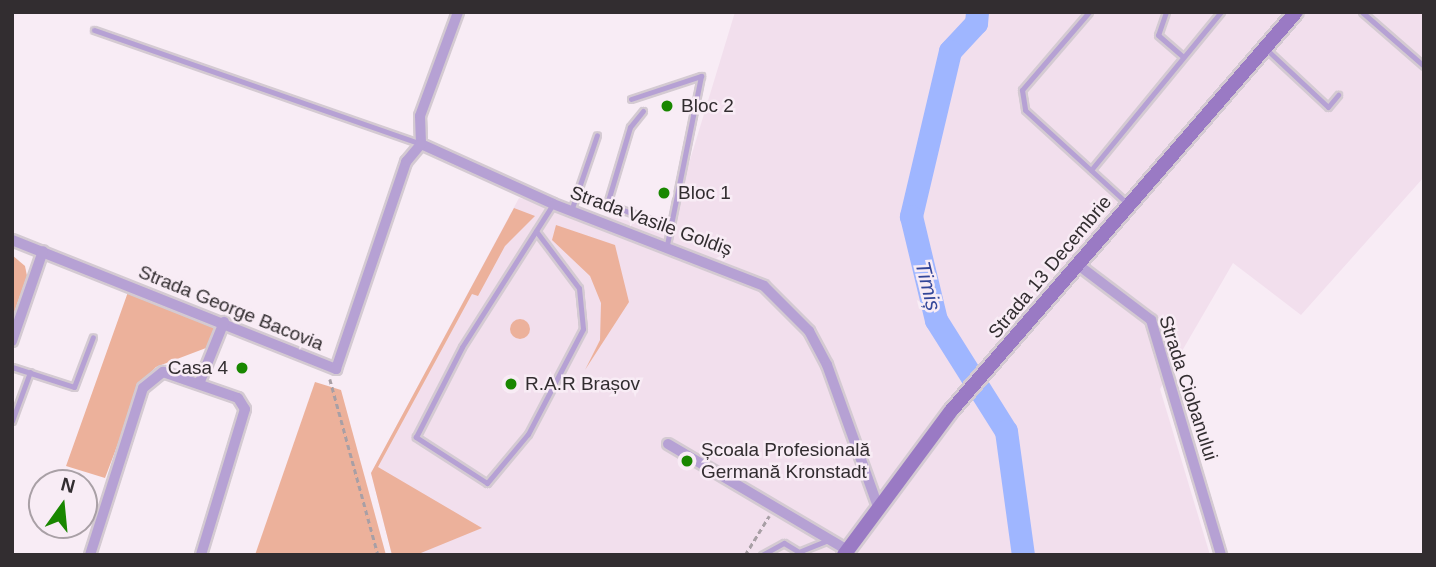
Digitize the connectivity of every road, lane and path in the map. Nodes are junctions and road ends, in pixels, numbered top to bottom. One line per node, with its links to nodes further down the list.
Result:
1 (458, 12): 15 (street)
2 (1089, 12): 16 (lane)
3 (1166, 12): 9 (lane)
4 (1221, 12): 9 (lane)
5 (1296, 12): 8 (main road, Strada 13 Decembrie)
6 (1363, 12): 10 (lane)
7 (94, 30): 15 (lane)
8 (1265, 48): 11 (lane); 18 (main road, Strada 13 Decembrie)
9 (1183, 57): 16 (lane)
10 (1423, 62)
11 (1338, 95)
12 (631, 99): 21 (lane)
13 (643, 111): 20 (lane)
14 (597, 135): 19 (lane)
15 (421, 144): 17 (street, Strada Vasile Goldiș); 32 (street, Strada George Bacovia)
16 (1091, 170): 18 (lane)
17 (553, 204): 19 (street, Strada Vasile Goldiș); 23 (lane)
18 (1128, 204): 27 (main road, Strada 13 Decembrie)
19 (571, 211): 22 (street, Strada Vasile Goldiș)
20 (626, 212): 21 (lane); 22 (lane)
21 (672, 228): 25 (lane)
22 (621, 229): 25 (street, Strada Vasile Goldiș)
23 (536, 231): 23 (lane)
24 (12, 240): 26 (street, Strada George Bacovia)
25 (667, 245): 38 (street, Strada Vasile Goldiș)
26 (43, 251): 28 (street, Strada George Bacovia); 30 (street)
27 (1077, 264): 38 (main road, Strada 13 Decembrie); 47 (street, Strada Ciobanului)
28 (223, 322): 32 (street, Strada George Bacovia); 34 (street)
29 (93, 337): 33 (lane)
30 (12, 341)
31 (12, 367): 33 (lane)
32 (327, 367): 44 (path)
33 (30, 372): 35 (lane)
34 (199, 384): 42 (street); 43 (street)
35 (12, 421)
36 (668, 444): 37 (street)
37 (774, 507): 39 (street); 45 (path)
38 (878, 507): 40 (main road, Strada 13 Decembrie)
39 (831, 539): 40 (street); 41 (lane)
40 (846, 552)
41 (803, 553): 46 (lane)
42 (90, 555)
43 (201, 555)
44 (378, 555)
45 (746, 555)
46 (762, 555)
47 (1221, 555)

